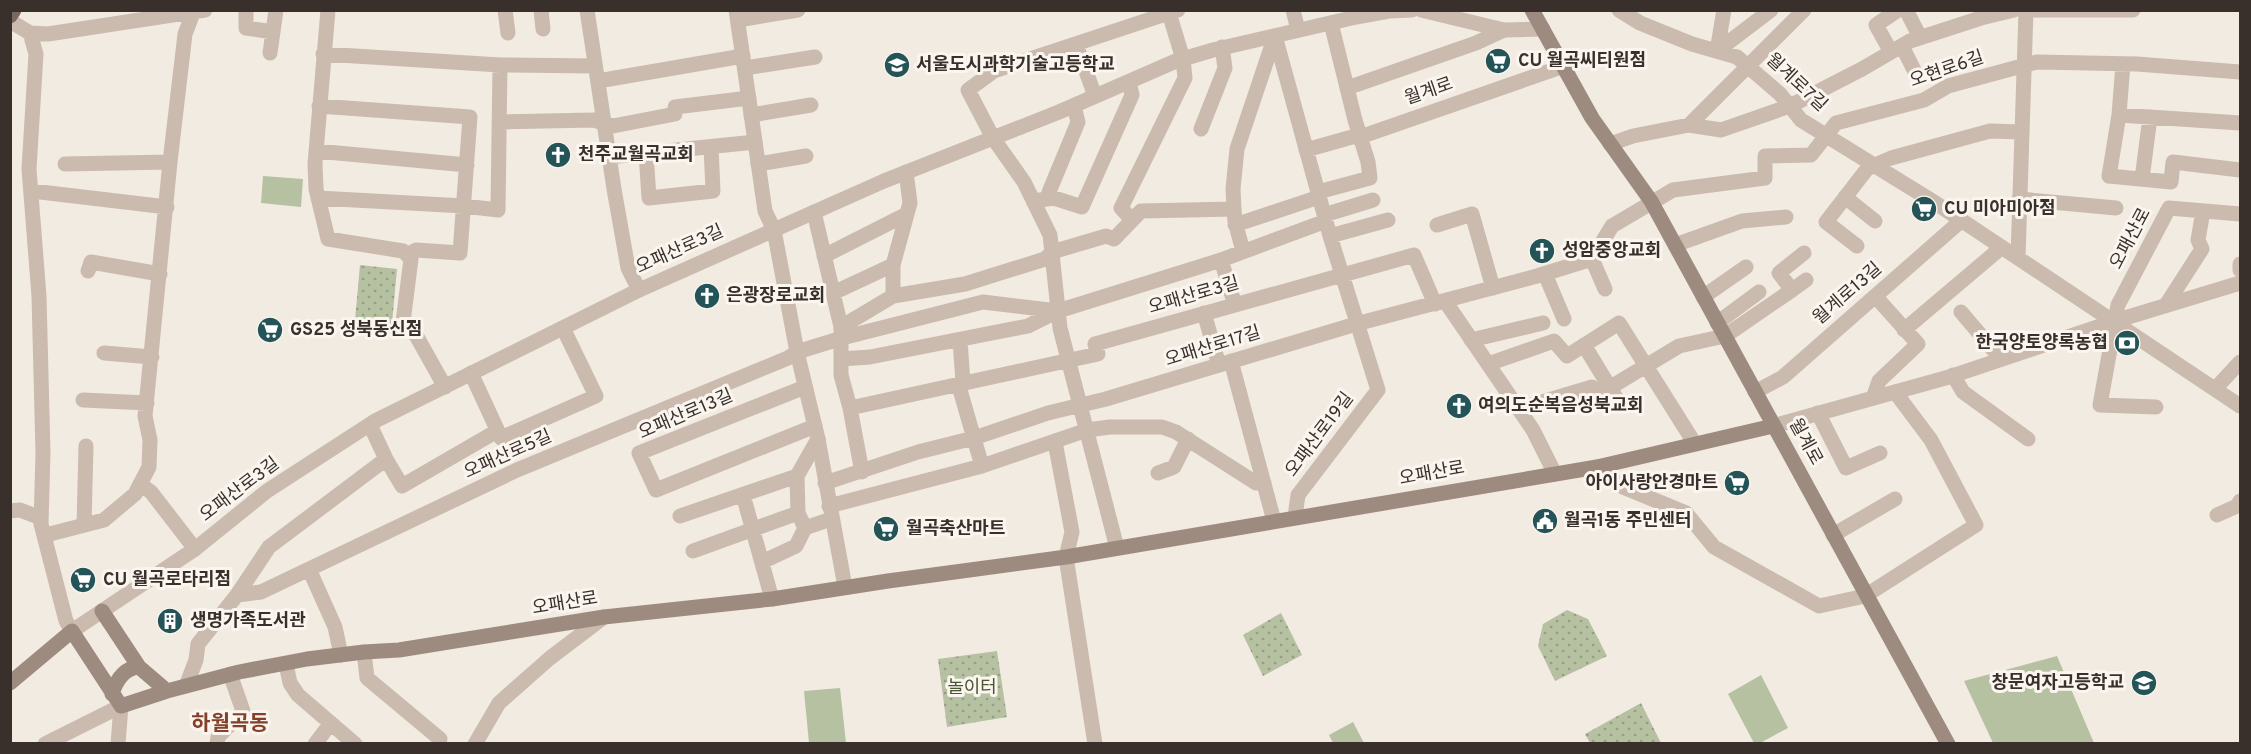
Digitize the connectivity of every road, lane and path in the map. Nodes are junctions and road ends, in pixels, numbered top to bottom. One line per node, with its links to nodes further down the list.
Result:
1 (14, 10): 30 (main road)
2 (246, 10): 37 (street)
3 (276, 10): 37 (street)
4 (328, 10): 47 (street)
5 (506, 10): 39 (street)
6 (542, 10): 33 (street)
7 (587, 10): 58 (street)
8 (798, 10): 29 (street)
9 (1293, 10): 35 (street)
10 (1412, 10): 26 (street, 오패산로3길)
11 (1421, 10): 36 (street)
12 (1532, 10): 34 (main road, 월계로)
13 (1619, 10): 45 (street, 월계로7길)
14 (1724, 10): 45 (street)
15 (1771, 10): 45 (street)
16 (1804, 10): 53 (street)
17 (1898, 10): 44 (street)
18 (1906, 10): 41 (street)
19 (2014, 10): 27 (street)
20 (2026, 10): 55 (street)
21 (2033, 10): 23 (street)
22 (2133, 10): 23 (street)
23 (2092, 11)
24 (199, 12): 28 (street); 87 (street)
25 (1174, 12): 42 (street); 49 (street)
26 (1355, 14): 32 (street, 오패산로3길)
27 (1980, 14): 41 (street)
28 (140, 15): 38 (street)
29 (737, 15): 50 (street)
30 (10, 16)
31 (10, 21): 38 (street)
32 (1331, 23): 35 (street, 오패산로3길); 60 (street)
33 (543, 29)
34 (1543, 29): 36 (street); 54 (main road, 월계로)
35 (1298, 30): 40 (street, 오패산로3길)
36 (1504, 30): 60 (street)
37 (273, 32): 46 (street)
38 (30, 33): 95 (street)
39 (508, 33)
40 (1275, 36): 43 (street, 오패산로3길); 82 (street, 오패산로19길); 107 (street, 오패산로3길)
41 (1920, 37): 44 (street)
42 (1076, 44): 61 (street); 78 (street)
43 (1222, 47): 49 (street, 오패산로3길); 74 (street)
44 (1896, 49): 56 (street); 66 (street)
45 (1717, 51): 53 (street, 월계로7길)
46 (270, 53)
47 (323, 54): 52 (street); 64 (street)
48 (815, 57): 50 (street)
49 (1184, 59): 59 (street, 오패산로3길); 114 (street)
50 (744, 62): 58 (street); 62 (street)
51 (2123, 64): 55 (street, 오현로6길); 57 (street, 오현로6길); 68 (street)
52 (500, 65): 58 (street); 70 (street)
53 (1748, 65): 66 (street, 월계로7길); 73 (street)
54 (1564, 66): 77 (street, 월계로); 80 (main road, 월계로)
55 (2023, 66): 75 (street); 76 (street, 오현로6길)
56 (1914, 70)
57 (2241, 72)
58 (596, 74): 71 (street)
59 (1129, 82): 61 (street, 오패산로3길); 99 (street)
60 (1347, 88): 77 (street)
61 (1095, 96): 65 (street, 오패산로3길)
62 (749, 98): 67 (street); 71 (street)
63 (811, 105): 67 (street)
64 (319, 106): 83 (street); 90 (street)
65 (1074, 106): 78 (street, 오패산로3길); 99 (street)
66 (1790, 106): 73 (street); 76 (street, 월계로7길)
67 (752, 115): 79 (street)
68 (2119, 115): 69 (street); 94 (street, 오패산로)
69 (2150, 117): 72 (street); 94 (street)
70 (500, 122): 71 (street); 104 (street)
71 (604, 123): 86 (street)
72 (2241, 123)
73 (1689, 125): 80 (street)
74 (1201, 129)
75 (2021, 132): 91 (street); 100 (street)
76 (1826, 135): 91 (street, 월계로7길); 103 (street)
77 (1360, 137): 82 (street, 월계로); 96 (street)
78 (993, 138): 93 (street, 오패산로3길); 102 (street)
79 (755, 142): 81 (street); 89 (street)
80 (1610, 144): 103 (main road, 월계로)
81 (711, 147): 84 (street); 84 (street)
82 (1306, 150): 96 (street, 오패산로19길)
83 (316, 151): 90 (street); 98 (street)
84 (646, 153): 86 (street)
85 (806, 156): 89 (street)
86 (609, 157): 144 (street)
87 (170, 162): 88 (street); 105 (street)
88 (65, 164)
89 (758, 164): 120 (street)
90 (467, 165): 104 (street)
91 (1875, 165): 97 (street); 116 (street, 월계로7길)
92 (2241, 170): 94 (street, 오패산로)
93 (906, 172): 109 (street, 오패산로3길); 110 (street)
94 (2142, 179)
95 (32, 190): 105 (street); 228 (street)
96 (1318, 194): 113 (street, 오패산로19길); 118 (street)
97 (1845, 197): 117 (street); 123 (street)
98 (318, 198): 104 (street); 128 (street)
99 (1050, 198): 102 (street)
100 (2019, 199): 106 (street); 130 (street)
101 (1373, 200): 113 (street)
102 (1033, 201): 126 (street)
103 (1651, 201): 122 (main road, 월계로); 131 (street)
104 (464, 206): 128 (street)
105 (167, 207): 138 (street)
106 (2116, 208)
107 (1234, 209): 114 (street); 118 (street, 오패산로3길)
108 (2203, 211): 111 (street, 오패산로); 154 (street); 159 (street, 오패산로)
109 (814, 212): 120 (street, 오패산로3길); 129 (street)
110 (907, 214): 129 (street); 134 (street)
111 (2241, 214)
112 (1786, 217): 122 (street)
113 (1325, 218): 121 (street, 오패산로19길); 125 (street)
114 (1132, 220): 126 (street)
115 (1388, 220): 121 (street)
116 (1962, 220): 124 (street, 월계로7길); 150 (street, 월계로13길)
117 (1875, 221)
118 (1235, 225): 125 (street, 오패산로3길)
119 (1437, 225): 143 (street)
120 (774, 230): 144 (street, 오패산로3길); 169 (street)
121 (1330, 236): 140 (street, 오패산로19길)
122 (1675, 245): 151 (main road, 월계로)
123 (1857, 246)
124 (2002, 247): 130 (street, 월계로7길); 164 (street)
125 (1243, 251): 132 (street)
126 (1052, 252): 149 (street); 155 (street)
127 (1804, 253): 146 (street)
128 (407, 255): 182 (street)
129 (824, 256): 148 (street)
130 (2018, 257): 159 (street, 월계로7길)
131 (1592, 259): 139 (street, 오패산로17길); 145 (street)
132 (1221, 260): 153 (street); 155 (street)
133 (2241, 264): 136 (street)
134 (893, 266): 148 (street); 149 (street)
135 (1746, 267): 151 (street)
136 (2241, 270)
137 (88, 271): 138 (street)
138 (160, 274): 171 (street)
139 (1545, 274): 143 (street, 오패산로17길); 158 (street)
140 (1342, 275): 152 (street); 153 (street, 오패산로3길); 161 (street, 오패산로19길)
141 (1806, 280): 146 (street)
142 (2241, 283): 154 (street, 오패산로)
143 (1493, 288): 152 (street, 오패산로17길)
144 (639, 290): 162 (street, 오패산로3길)
145 (1605, 290)
146 (1792, 290): 163 (street)
147 (1759, 292): 163 (street)
148 (833, 293): 165 (street)
149 (893, 296): 165 (street)
150 (1875, 296): 164 (street); 185 (street, 월계로13길)
151 (1703, 297): 163 (main road, 월계로)
152 (1440, 302): 161 (street, 오패산로17길); 167 (street)
153 (1235, 305): 157 (street, 오패산로3길)
154 (2166, 305): 159 (street, 오패산로)
155 (1058, 311): 165 (street); 166 (street); 174 (street)
156 (1961, 312): 172 (street)
157 (1204, 313): 174 (street, 오패산로3길); 176 (street)
158 (1564, 319)
159 (2115, 321): 172 (street, 오패산로); 184 (street, 월계로7길); 193 (street)
160 (1543, 323): 167 (street)
161 (1356, 324): 176 (street, 오패산로17길); 227 (street, 오패산로19길)
162 (563, 328): 179 (street, 오패산로3길); 200 (street)
163 (1721, 330): 178 (street); 185 (main road, 월계로)
164 (1904, 330): 188 (street)
165 (841, 332): 169 (street); 173 (street)
166 (960, 339): 173 (street); 181 (street)
167 (1471, 340): 177 (street)
168 (1584, 345): 177 (street); 178 (street); 187 (street)
169 (797, 352): 183 (street); 240 (street, 오패산로5길)
170 (104, 353): 171 (street)
171 (152, 357): 190 (street)
172 (2001, 359): 180 (street, 오패산로)
173 (841, 360): 194 (street)
174 (1069, 362): 181 (street); 191 (street)
175 (2241, 362): 184 (street)
176 (1225, 363): 191 (street, 오패산로17길); 217 (street)
177 (1488, 364): 195 (street)
178 (1647, 365): 187 (street); 206 (street)
179 (471, 374): 182 (street, 오패산로3길); 200 (street)
180 (1953, 375): 186 (street, 오패산로); 204 (street)
181 (963, 383): 194 (street); 202 (street)
182 (445, 387): 197 (street, 오패산로3길)
183 (805, 387): 201 (street); 201 (street, 오패산로13길)
184 (2215, 389): 192 (street, 월계로7길)
185 (1755, 392): 198 (main road, 월계로)
186 (1895, 392): 188 (street, 오패산로); 243 (street)
187 (1614, 395): 195 (street)
188 (1873, 398): 196 (street, 오패산로)
189 (83, 400): 190 (street)
190 (147, 403): 218 (street)
191 (1080, 405): 199 (street); 202 (street, 오패산로17길)
192 (2241, 406)
193 (2156, 407)
194 (850, 408): 212 (street)
195 (1518, 409): 214 (street)
196 (1818, 413): 198 (street, 오패산로); 208 (street)
197 (370, 425): 209 (street); 236 (street, 오패산로3길)
198 (1773, 426): 206 (main road, 오패산로); 233 (main road, 월계로)
199 (1087, 430): 203 (street); 205 (street); 235 (street)
200 (498, 431): 209 (street)
201 (816, 433): 215 (street); 216 (street)
202 (974, 438): 210 (street); 212 (street, 오패산로17길)
203 (1188, 439): 213 (street); 217 (street)
204 (2028, 439)
205 (1055, 442): 210 (street); 238 (street)
206 (1695, 444): 211 (main road, 오패산로)
207 (86, 446): 230 (street)
208 (1880, 453)
209 (386, 459): 242 (street)
210 (982, 466): 222 (street)
211 (1597, 467): 214 (main road, 오패산로); 243 (street)
212 (862, 472): 216 (street, 오패산로17길)
213 (1158, 473)
214 (1556, 474): 227 (main road, 오패산로)
215 (797, 476): 219 (street); 224 (street)
216 (825, 483): 222 (street)
217 (1264, 483): 229 (street)
218 (140, 484): 230 (street); 236 (street, 오패산로3길)
219 (743, 495): 226 (street); 232 (street)
220 (1895, 499): 233 (street)
221 (2241, 501): 225 (street)
222 (830, 512): 231 (street); 241 (street)
223 (12, 513): 228 (street)
224 (798, 513): 231 (street); 232 (street)
225 (2217, 515)
226 (680, 516)
227 (1295, 517): 229 (main road, 오패산로)
228 (41, 518): 234 (street)
229 (1274, 521): 235 (main road, 오패산로)
230 (84, 525): 234 (street)
231 (805, 528): 239 (street)
232 (754, 529): 237 (street); 239 (street)
233 (1833, 535): 243 (main road, 월계로)
234 (46, 536): 247 (street)
235 (1117, 548): 238 (main road, 오패산로)
236 (195, 549): 245 (street, 오패산로3길)
237 (693, 551)
238 (1066, 557): 241 (main road, 오패산로); 266 (street)
239 (762, 562): 244 (street)
240 (309, 569): 242 (street, 오패산로5길); 249 (street)
241 (845, 587): 244 (main road, 오패산로)
242 (237, 594): 254 (street)
243 (1865, 596): 267 (main road, 월계로)
244 (772, 599): 246 (main road, 오패산로)
245 (102, 611): 247 (street, 오패산로3길); 251 (main road)
246 (604, 617): 248 (main road, 오패산로); 265 (street)
247 (72, 631): 253 (main road); 257 (main road)
248 (364, 652): 249 (main road, 오패산로); 259 (street)
249 (341, 655): 250 (main road, 오패산로)
250 (286, 664): 252 (main road, 오패산로); 258 (street)
251 (143, 671): 255 (main road); 256 (main road); 257 (main road)
252 (230, 675): 254 (main road, 오패산로); 260 (street)
253 (10, 683)
254 (186, 686): 255 (main road, 오패산로)
255 (167, 690): 256 (main road, 오패산로)
256 (137, 699): 257 (main road, 오패산로)
257 (116, 700): 261 (street, 오패산로); 262 (street)
258 (331, 723): 263 (street); 264 (street)
259 (440, 739)
260 (218, 741)
261 (45, 744)
262 (118, 744)
263 (315, 744)
264 (355, 744)
265 (475, 744)
266 (1095, 744)
267 (1948, 744)

